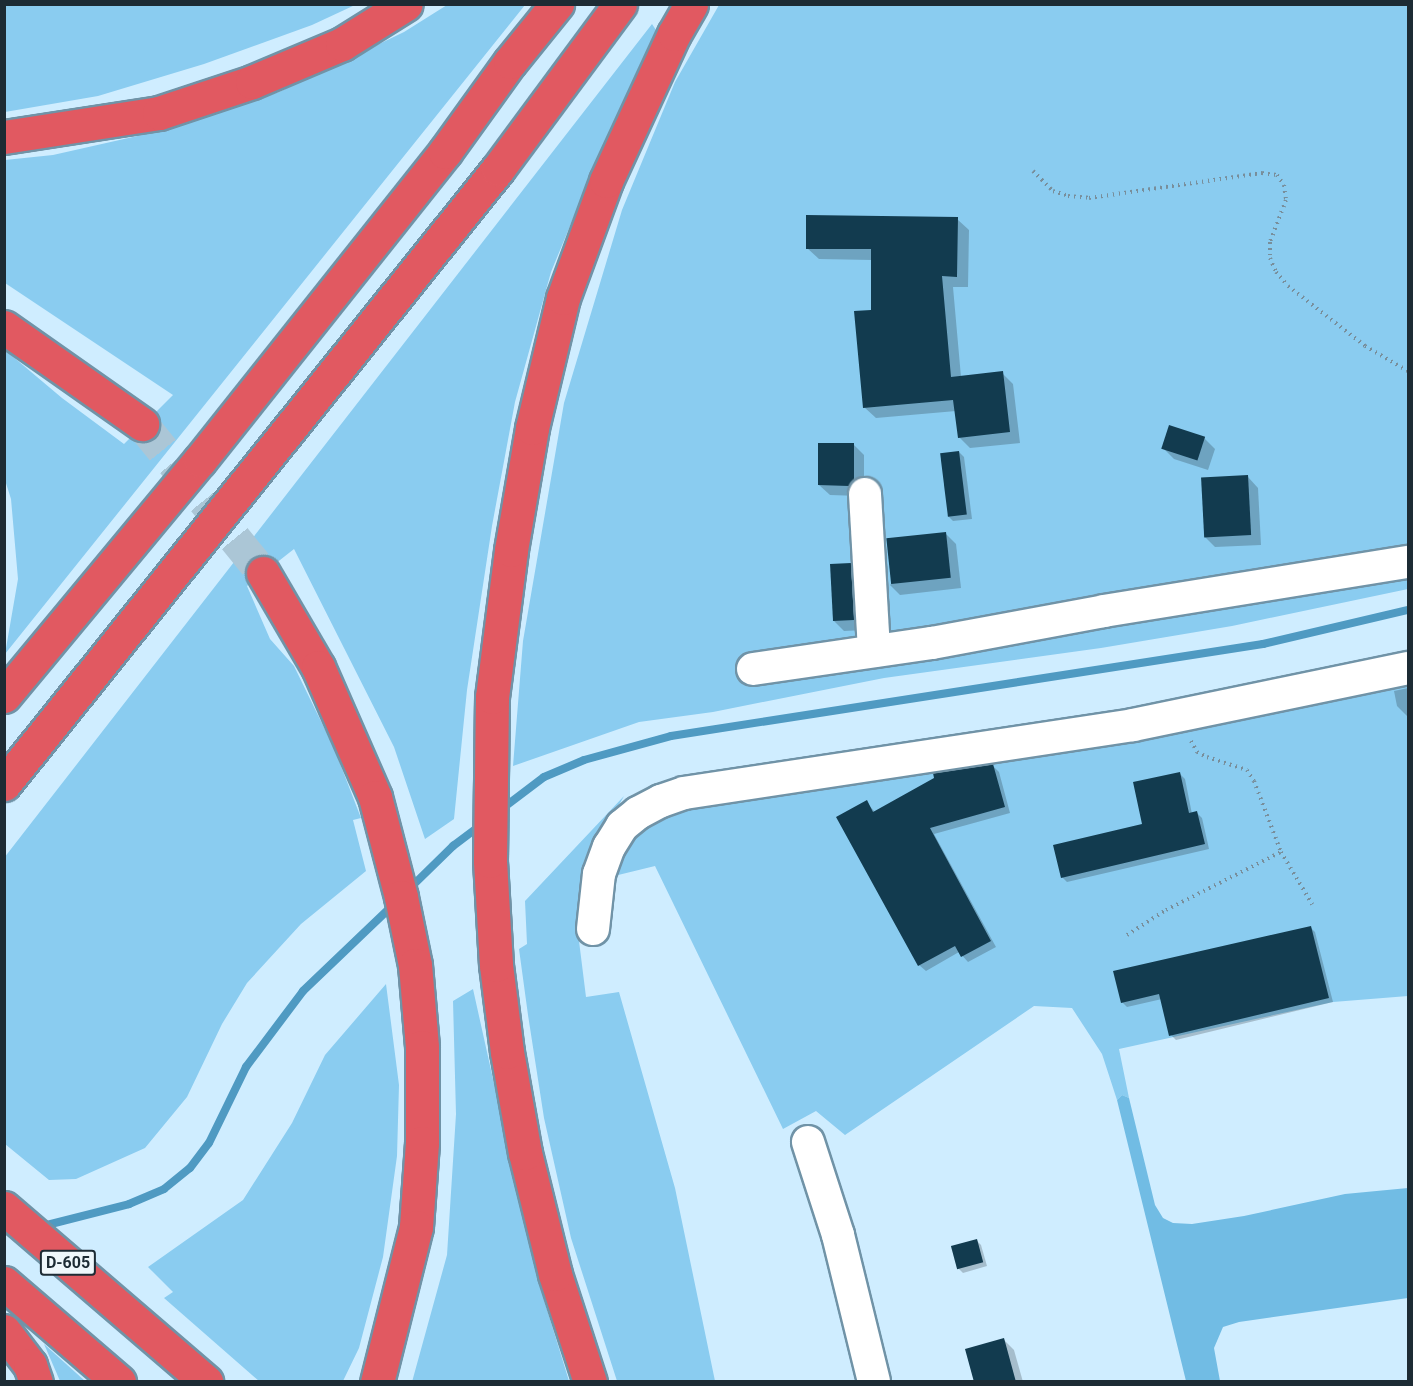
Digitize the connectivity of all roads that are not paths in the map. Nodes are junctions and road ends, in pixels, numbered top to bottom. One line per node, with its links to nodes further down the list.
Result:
1 (406, 4): 5 (highway)
2 (557, 4): 14 (highway)
3 (620, 4): 15 (highway)
4 (691, 4): 25 (highway)
5 (4, 137)
6 (4, 327): 7 (highway)
7 (142, 424)
8 (865, 494): 11 (street)
9 (1408, 562): 11 (street)
10 (263, 573): 21 (highway)
11 (874, 651): 13 (street)
12 (1408, 668): 16 (street)
13 (753, 669)
14 (4, 696)
15 (4, 784)
16 (593, 928)
17 (808, 1142): 26 (street)
18 (4, 1208): 24 (highway, D-605)
19 (4, 1283): 23 (highway)
20 (4, 1331): 22 (highway)
21 (378, 1379)
22 (36, 1382)
23 (119, 1382)
24 (206, 1382)
25 (590, 1382)
26 (874, 1382)

